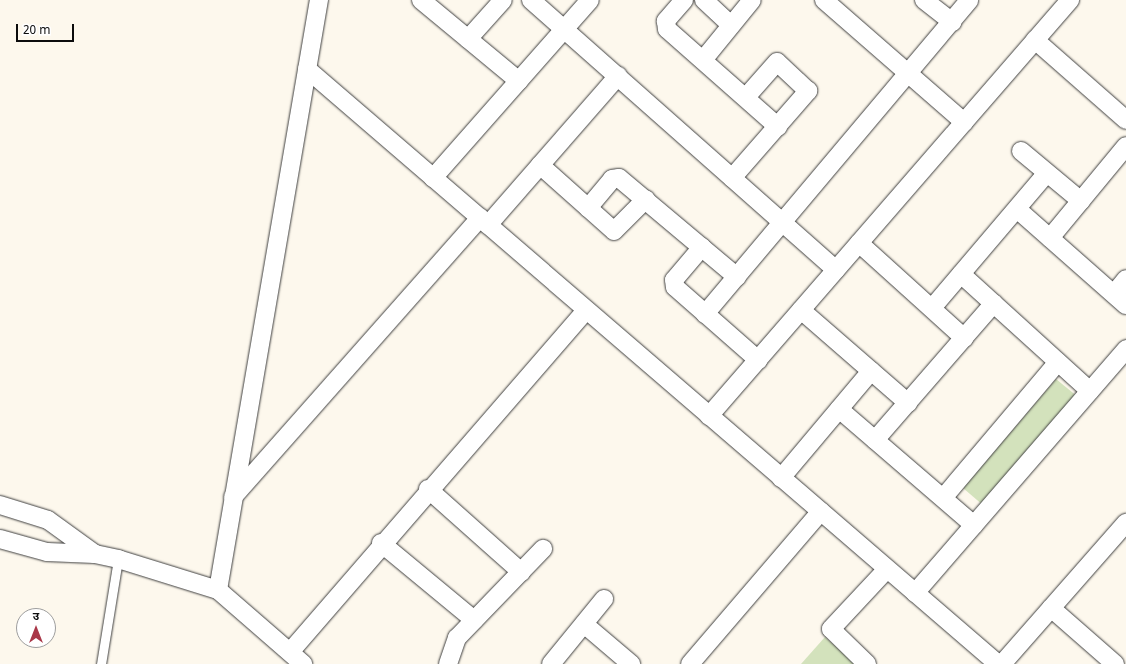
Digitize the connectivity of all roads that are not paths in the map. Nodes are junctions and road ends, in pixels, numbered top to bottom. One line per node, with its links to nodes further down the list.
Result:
1 (319, 0): 19 (street)
2 (503, 0): 16 (street)
3 (531, 0): 15 (street)
4 (590, 0): 15 (street)
5 (684, 0): 18 (street)
6 (704, 0): 14 (street)
7 (752, 0): 14 (street)
8 (824, 0): 20 (street)
9 (924, 0): 13 (street)
10 (969, 0): 13 (street)
11 (1070, 0): 17 (street)
12 (433, 4): 16 (street)
13 (952, 22): 20 (street)
14 (731, 25): 18 (street)
15 (564, 29): 21 (street); 22 (street)
16 (468, 39): 22 (street)
17 (1035, 40): 24 (street); 25 (street)
18 (703, 60): 23 (street)
19 (307, 69): 31 (street); 64 (street)
20 (908, 72): 25 (street); 38 (street)
21 (618, 76): 29 (street); 32 (street)
22 (519, 81): 31 (street)
23 (746, 97): 26 (street); 26 (street)
24 (1126, 120)
25 (964, 122): 40 (street)
26 (778, 127): 32 (street)
27 (1126, 146): 34 (street)
28 (1021, 151): 30 (street)
29 (540, 165): 35 (street); 37 (street)
30 (1047, 173): 34 (street); 36 (street)
31 (434, 178): 37 (street)
32 (732, 178): 38 (street)
33 (646, 200): 35 (street); 35 (street); 41 (street)
34 (1080, 201): 39 (street)
35 (588, 208)
36 (1017, 209): 39 (street); 43 (street)
37 (484, 222): 49 (street); 64 (street)
38 (783, 223): 42 (street); 44 (street)
39 (1050, 238): 46 (street)
40 (859, 243): 42 (street); 48 (street)
41 (702, 247): 44 (street); 51 (street)
42 (836, 270): 50 (street)
43 (961, 274): 47 (street); 48 (street)
44 (737, 277): 51 (street)
45 (1126, 279): 46 (street)
46 (1120, 299)
47 (994, 303): 52 (street); 55 (street)
48 (932, 308): 52 (street)
49 (586, 310): 60 (street); 63 (street)
50 (801, 310): 54 (street); 56 (street)
51 (704, 314): 54 (street)
52 (964, 338): 58 (street)
53 (1126, 349): 57 (street)
54 (758, 360): 60 (street)
55 (1058, 362): 57 (street); 65 (street)
56 (871, 370): 58 (street); 59 (street)
57 (1090, 391): 69 (street)
58 (908, 403): 61 (street)
59 (838, 409): 61 (street); 62 (street)
60 (709, 416): 62 (street)
61 (875, 440): 65 (street)
62 (781, 478): 67 (street)
63 (428, 489): 71 (street); 76 (street)
64 (233, 497): 77 (street)
65 (943, 498): 69 (street)
66 (0, 505): 73 (street)
67 (821, 512): 75 (street); 84 (street)
68 (1126, 524): 80 (street)
69 (974, 525): 78 (street)
70 (0, 539): 73 (street)
71 (381, 542): 81 (street); 83 (street)
72 (543, 549): 76 (street)
73 (95, 554): 74 (street)
74 (118, 558): 77 (street); 85 (lane)
75 (888, 569): 78 (street); 89 (street)
76 (521, 572): 81 (street)
77 (218, 590): 83 (street)
78 (916, 593): 90 (street)
79 (604, 599): 82 (street)
80 (1051, 608): 91 (street); 92 (street)
81 (474, 620): 86 (street)
82 (584, 624): 87 (street); 88 (street)
83 (296, 658)
84 (694, 662)
85 (101, 664)
86 (448, 664)
87 (551, 664)
88 (631, 664)
89 (867, 664)
90 (998, 664)
91 (1002, 664)
92 (1115, 664)

